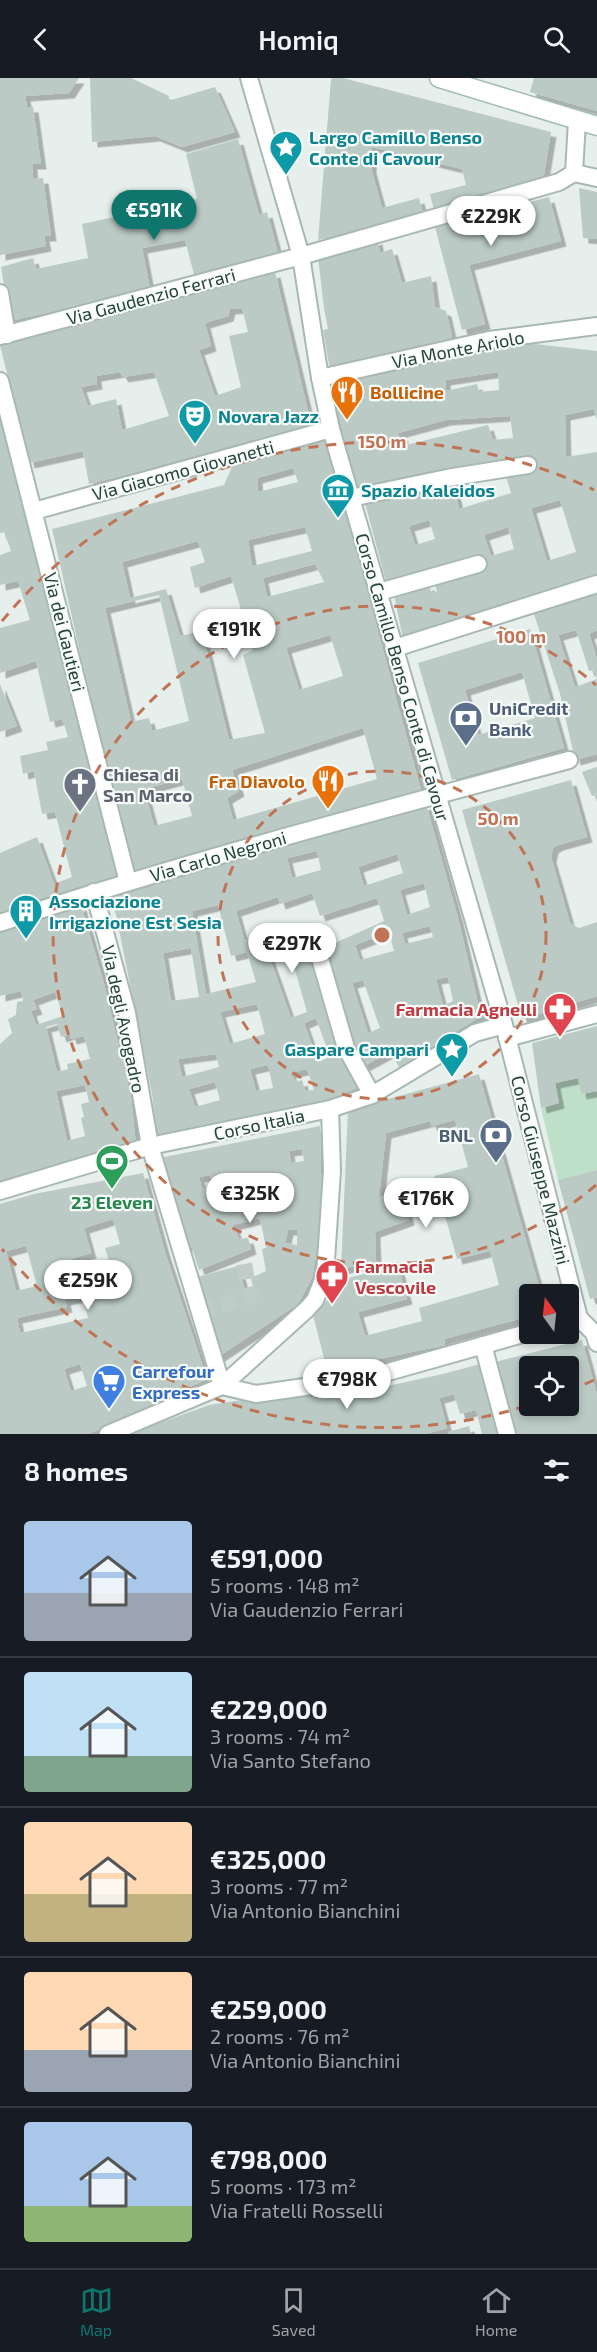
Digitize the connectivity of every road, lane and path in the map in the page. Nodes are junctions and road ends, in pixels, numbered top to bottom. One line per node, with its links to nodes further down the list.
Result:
1 (249, 78): 7 (street, Corso Camillo Benso Conte di Cavour)
2 (439, 78): 3 (street)
3 (577, 121): 4 (street); 5 (street)
4 (597, 126)
5 (574, 173): 6 (street); 7 (street, Via Gaudenzio Ferrari)
6 (597, 178)
7 (301, 256): 10 (street, Via Gaudenzio Ferrari); 11 (street, Corso Camillo Benso Conte di Cavour)
8 (0, 293): 10 (street)
9 (597, 326): 11 (street, Via Monte Ariolo)
10 (3, 336)
11 (320, 378): 13 (street, Corso Camillo Benso Conte di Cavour)
12 (0, 381): 16 (street, Via dei Gautieri)
13 (326, 430): 15 (street, Corso Camillo Benso Conte di Cavour); 16 (street, Via Giacomo Giovanetti)
14 (528, 465): 15 (street)
15 (351, 498): 19 (street, Corso Camillo Benso Conte di Cavour)
16 (34, 511): 23 (street, Via dei Gautieri)
17 (478, 564): 19 (street)
18 (597, 584): 20 (street)
19 (379, 592): 20 (street, Corso Camillo Benso Conte di Cavour)
20 (395, 648): 22 (street, Corso Camillo Benso Conte di Cavour)
21 (569, 760): 22 (street, Via Carlo Negroni)
22 (438, 795): 23 (street, Via Carlo Negroni); 28 (street, Corso Camillo Benso Conte di Cavour)
23 (128, 882): 24 (street, Via Carlo Negroni)
24 (94, 892): 25 (street, Via Carlo Negroni); 31 (street, Via degli Avogadro)
25 (0, 923)
26 (313, 933): 29 (street)
27 (597, 1014): 28 (street, Corso Italia)
28 (506, 1031): 29 (street, Corso Italia); 33 (street, Corso Giuseppe Mazzini)
29 (372, 1095): 30 (street, Corso Italia)
30 (330, 1109): 31 (street, Corso Italia); 40 (street)
31 (150, 1146): 32 (street, Corso Italia); 40 (street, Via degli Avogadro)
32 (0, 1191)
33 (566, 1284)
34 (597, 1313): 35 (street)
35 (579, 1318)
36 (579, 1322): 38 (street, Corso Giuseppe Mazzini)
37 (519, 1335): 39 (street)
38 (597, 1343)
39 (483, 1345): 40 (street); 42 (street)
40 (222, 1386): 41 (street)
41 (108, 1434)
42 (507, 1434)

